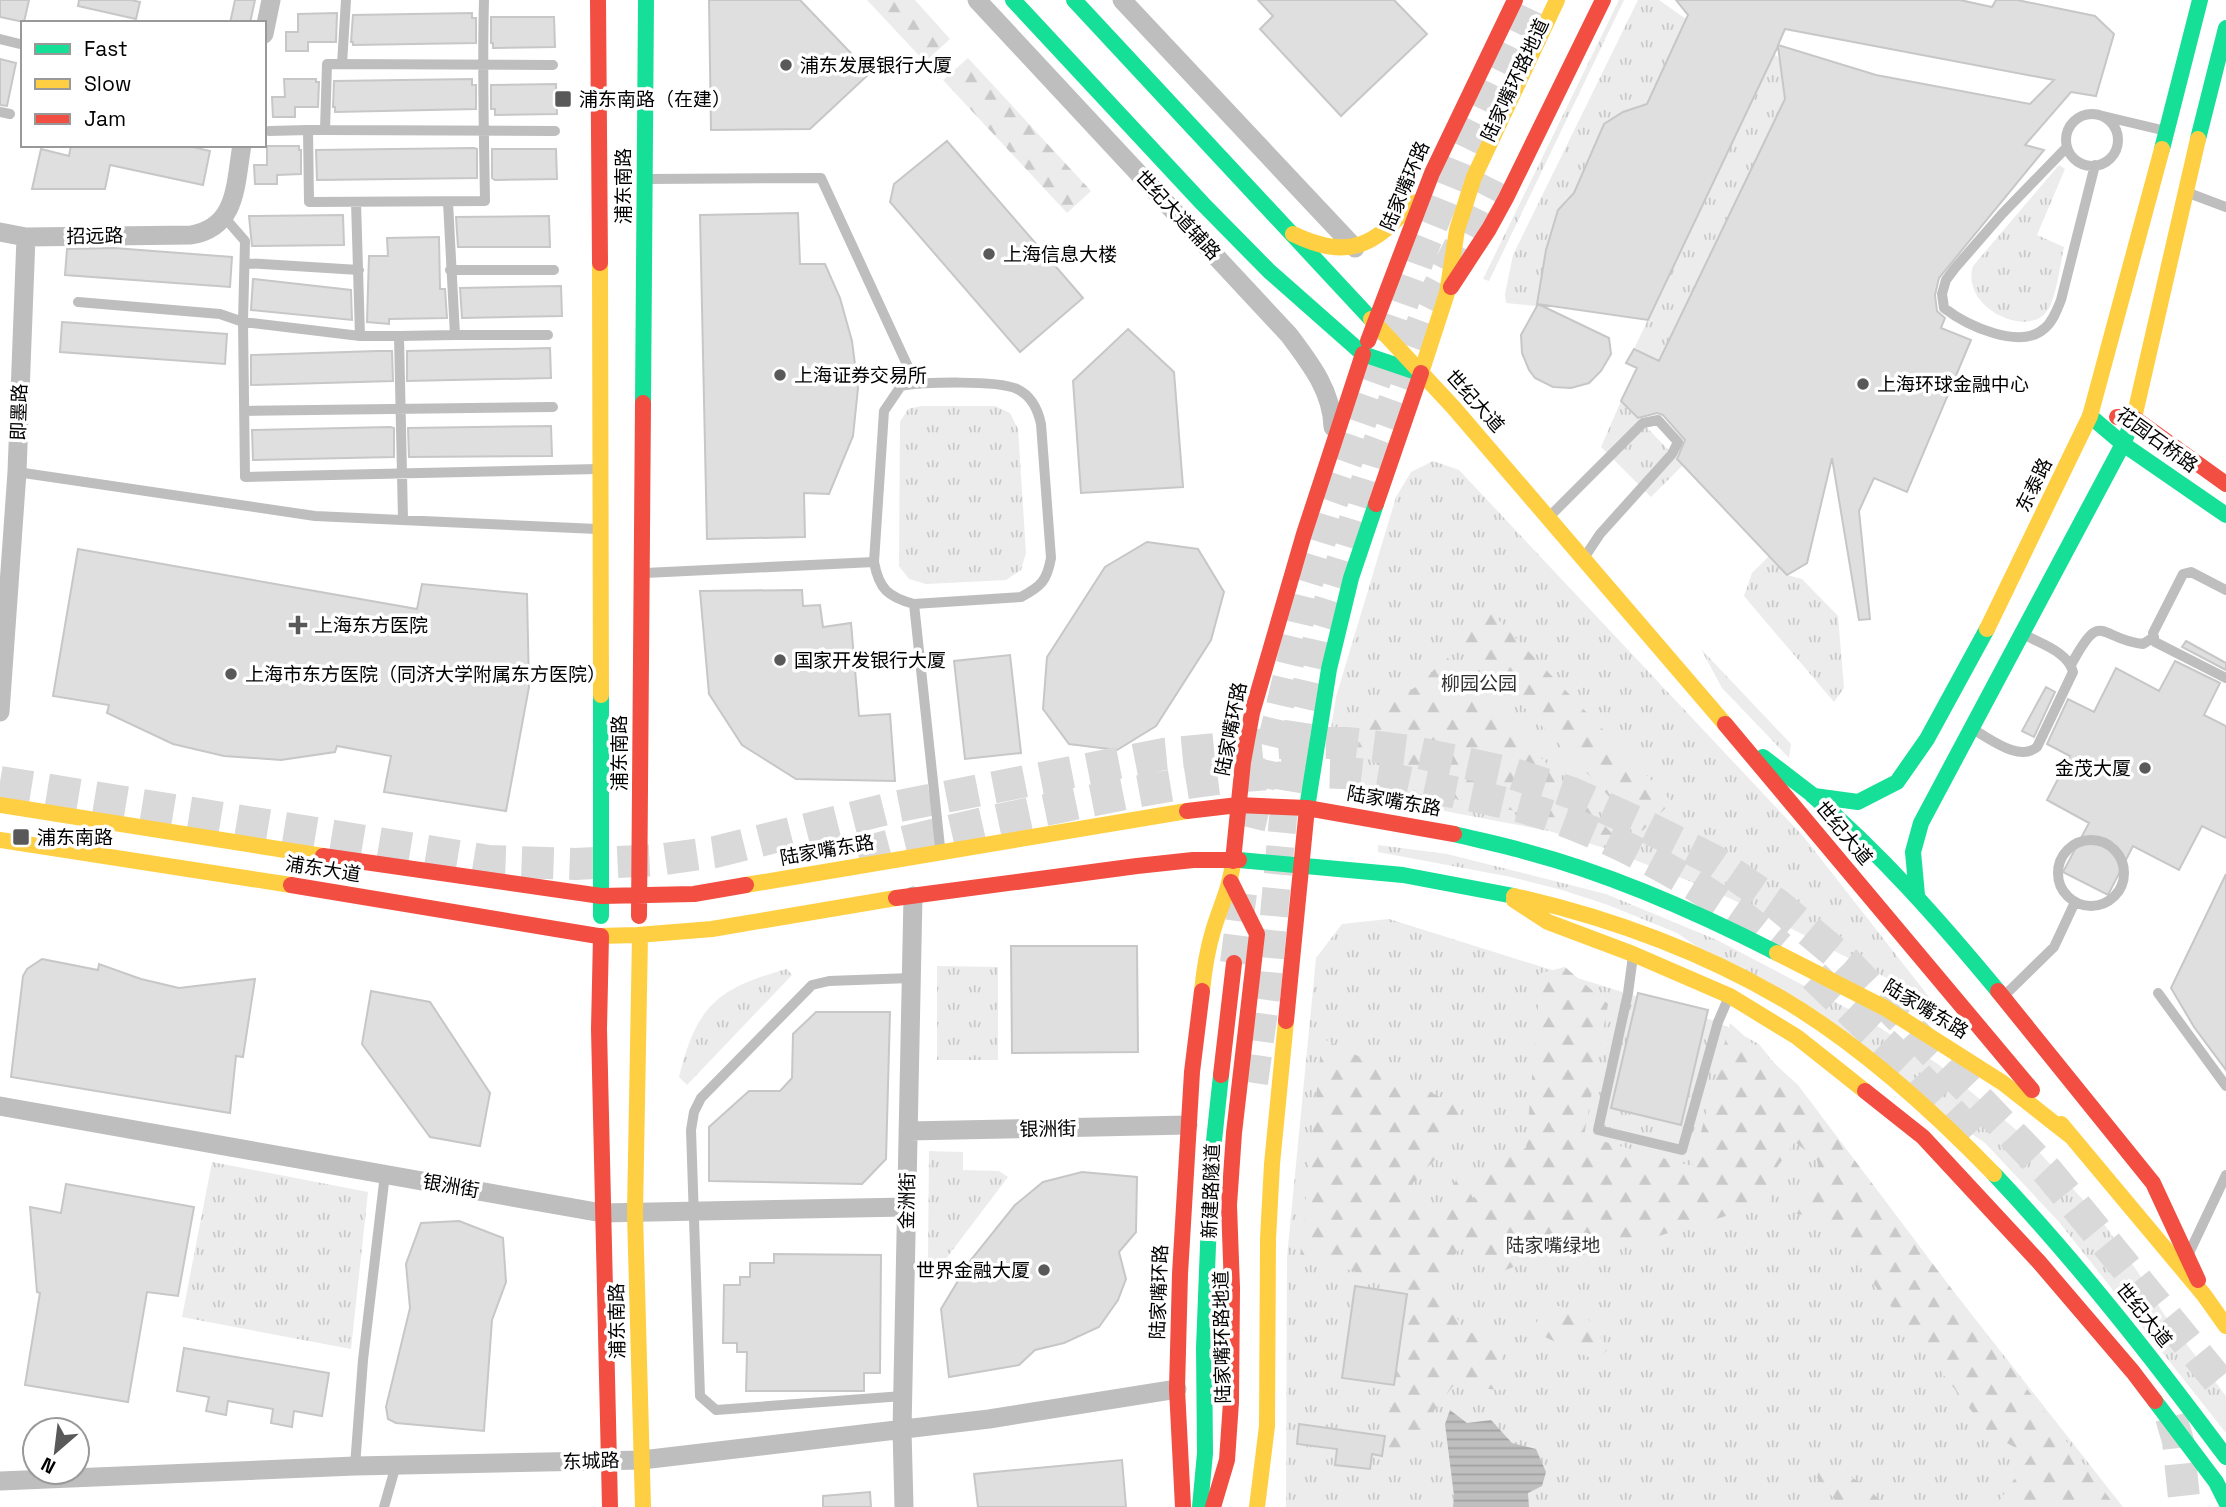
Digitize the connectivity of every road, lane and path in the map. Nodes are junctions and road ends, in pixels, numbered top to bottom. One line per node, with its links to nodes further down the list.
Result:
1 (271, 0): 14 (street)
2 (346, 0): 18 (lane)
3 (484, 0): 19 (lane)
4 (598, 0): 64 (main road, 浦东南路)
5 (646, 0): 32 (main road, 浦东南路)
6 (977, 0): 63 (street, 世纪大道辅路)
7 (1013, 0): 54 (main road, 世纪大道)
8 (1074, 0): 39 (main road, 世纪大道)
9 (1122, 0): 41 (street)
10 (1557, 0): 46 (main road)
11 (1603, 0): 46 (main road)
12 (2200, 0): 27 (main road, 东泰路)
13 (1509, 7): 31 (main road, 陆家嘴环路)
14 (266, 24)
15 (2226, 28): 33 (main road)
16 (0, 39): 17 (lane)
17 (20, 44)
18 (342, 64): 19 (lane); 23 (lane)
19 (483, 64): 20 (lane); 24 (lane)
20 (553, 65)
21 (2089, 114): 27 (lane); 28 (lane); 30 (lane)
22 (308, 130): 23 (lane); 25 (lane); 34 (lane)
23 (325, 130): 24 (lane)
24 (484, 130): 26 (lane); 35 (lane)
25 (270, 131)
26 (555, 131)
27 (2167, 131): 60 (main road, 东泰路)
28 (2067, 146): 30 (lane); 30 (lane)
29 (242, 147): 37 (street)
30 (2095, 165)
31 (1432, 173): 41 (main road); 49 (main road, 陆家嘴环路)
32 (644, 178): 56 (lane); 75 (main road, 浦东南路)
33 (2185, 191): 36 (lane); 61 (main road)
34 (356, 202): 35 (lane); 43 (lane)
35 (447, 202): 44 (lane)
36 (2226, 207)
37 (225, 218): 40 (street, 招远路); 42 (lane)
38 (0, 232): 40 (street, 招远路)
39 (1291, 233): 41 (main road); 49 (main road, 世纪大道)
40 (26, 237): 65 (street, 即墨路)
41 (1355, 248)
42 (245, 263): 43 (lane); 48 (lane)
43 (359, 270): 52 (lane)
44 (450, 270): 45 (lane); 50 (lane)
45 (554, 270)
46 (1447, 293): 55 (main road)
47 (78, 302): 48 (lane)
48 (243, 322): 52 (lane); 59 (lane)
49 (1374, 323): 54 (main road, 陆家嘴环路); 55 (main road, 世纪大道)
50 (455, 335): 51 (lane); 53 (lane)
51 (548, 335)
52 (360, 336): 53 (lane)
53 (399, 336): 58 (lane)
54 (1363, 354): 55 (main road, 世纪大道); 63 (main road, 陆家嘴环路)
55 (1421, 373): 69 (main road, 世纪大道); 88 (main road)
56 (916, 384): 74 (lane); 77 (lane)
57 (553, 407): 58 (lane)
58 (399, 409): 59 (lane); 66 (lane)
59 (244, 411): 66 (lane)
60 (2090, 416): 61 (main road, 花园石桥路); 62 (main road, 花园石桥路); 85 (main road, 东泰路)
61 (2134, 418): 62 (main road); 67 (main road, 花园石桥路)
62 (2123, 444): 68 (main road, 花园石桥路); 78 (main road)
63 (1330, 453): 87 (main road, 陆家嘴环路)
64 (601, 469): 66 (lane); 71 (main road, 浦东南路)
65 (17, 472): 70 (lane); 72 (street, 即墨路)
66 (401, 473): 70 (lane)
67 (2226, 484)
68 (2226, 515)
69 (1548, 518): 73 (main road, 世纪大道); 73 (lane)
70 (403, 520): 71 (lane)
71 (602, 529): 97 (main road, 浦东南路)
72 (6, 537): 82 (street, 即墨路)
73 (1584, 559): 84 (main road, 世纪大道)
74 (874, 562): 75 (lane); 77 (lane)
75 (641, 573): 98 (main road, 浦东南路)
76 (2226, 590): 79 (lane)
77 (914, 604): 90 (lane)
78 (2022, 633): 80 (lane); 83 (main road)
79 (2154, 637): 80 (lane); 81 (lane)
80 (2071, 665): 83 (lane)
81 (2226, 678)
82 (0, 712)
83 (1970, 728): 96 (main road)
84 (1735, 736): 85 (main road, 东泰路); 114 (main road, 世纪大道)
85 (1811, 794): 96 (main road)
86 (0, 805): 97 (main road, 浦东大道)
87 (1238, 805): 88 (main road, 陆家嘴东路); 90 (main road, 陆家嘴东路); 91 (main road, 陆家嘴环路)
88 (1307, 808): 92 (main road); 111 (main road, 陆家嘴东路)
89 (0, 840): 100 (main road, 浦东大道)
90 (940, 852): 98 (main road, 陆家嘴东路)
91 (1233, 861): 92 (main road); 93 (main road, 陆家嘴环路); 95 (main road)
92 (1302, 864): 94 (main road); 147 (main road)
93 (1231, 882): 112 (main road, 陆家嘴环路); 145 (main road, 新建路隧道)
94 (1499, 891): 102 (main road); 131 (main road, 世纪大道)
95 (913, 895): 101 (main road); 104 (street, 金洲街)
96 (1917, 895): 107 (main road)
97 (601, 896): 98 (main road, 浦东大道); 100 (main road, 浦东南路)
98 (639, 897): 101 (main road, 浦东南路)
99 (2075, 902): 99 (lane); 107 (lane)
100 (601, 936): 101 (main road, 浦东大道); 119 (main road, 浦东南路)
101 (640, 936): 120 (main road, 浦东南路)
102 (1633, 954): 106 (main road); 106 (lane)
103 (1234, 963): 129 (main road)
104 (911, 978): 113 (street, 金洲街); 118 (lane)
105 (2158, 993): 109 (lane)
106 (1730, 996): 137 (main road)
107 (2003, 996): 121 (main road)
108 (1254, 1083): 128 (main road, 陆家嘴环路地道)
109 (2226, 1086)
110 (0, 1106): 115 (street, 银洲街)
111 (2032, 1106): 114 (main road, 陆家嘴东路); 124 (main road)
112 (1188, 1125): 113 (street, 银洲街); 125 (main road, 陆家嘴环路)
113 (908, 1131): 117 (street, 金洲街)
114 (2073, 1138): 122 (main road, 世纪大道)
115 (385, 1174): 119 (street, 银洲街); 135 (lane)
116 (2226, 1175): 121 (lane)
117 (907, 1207): 118 (street, 银洲街); 126 (street, 金洲街)
118 (695, 1212): 120 (street, 银洲街); 126 (lane)
119 (602, 1213): 120 (street, 银洲街); 132 (main road, 浦东南路)
120 (635, 1213): 133 (main road, 浦东南路)
121 (2188, 1255): 122 (main road)
122 (2204, 1295): 123 (main road, 世纪大道)
123 (2226, 1324)
124 (2226, 1338)
125 (1177, 1389): 127 (street, 东城路); 143 (main road, 陆家嘴环路)
126 (903, 1396): 127 (street, 金洲街)
127 (902, 1430): 133 (street, 东城路); 142 (street, 金洲街)
128 (1245, 1432)
129 (1205, 1453): 144 (main road); 145 (main road, 新建路隧道)
130 (1246, 1457): 146 (main road)
131 (2226, 1457)
132 (608, 1460): 133 (street, 东城路); 134 (street, 东城路); 140 (main road, 浦东南路)
133 (642, 1460): 141 (main road, 浦东南路)
134 (396, 1465): 135 (street, 东城路); 139 (lane)
135 (355, 1466): 136 (street, 东城路)
136 (0, 1481)
137 (2216, 1482): 138 (main road); 148 (main road)
138 (2226, 1502)
139 (384, 1507)
140 (610, 1507)
141 (643, 1507)
142 (904, 1507)
143 (1183, 1507)
144 (1200, 1507)
145 (1211, 1507)
146 (1248, 1507)
147 (1257, 1507)
148 (2222, 1507)

